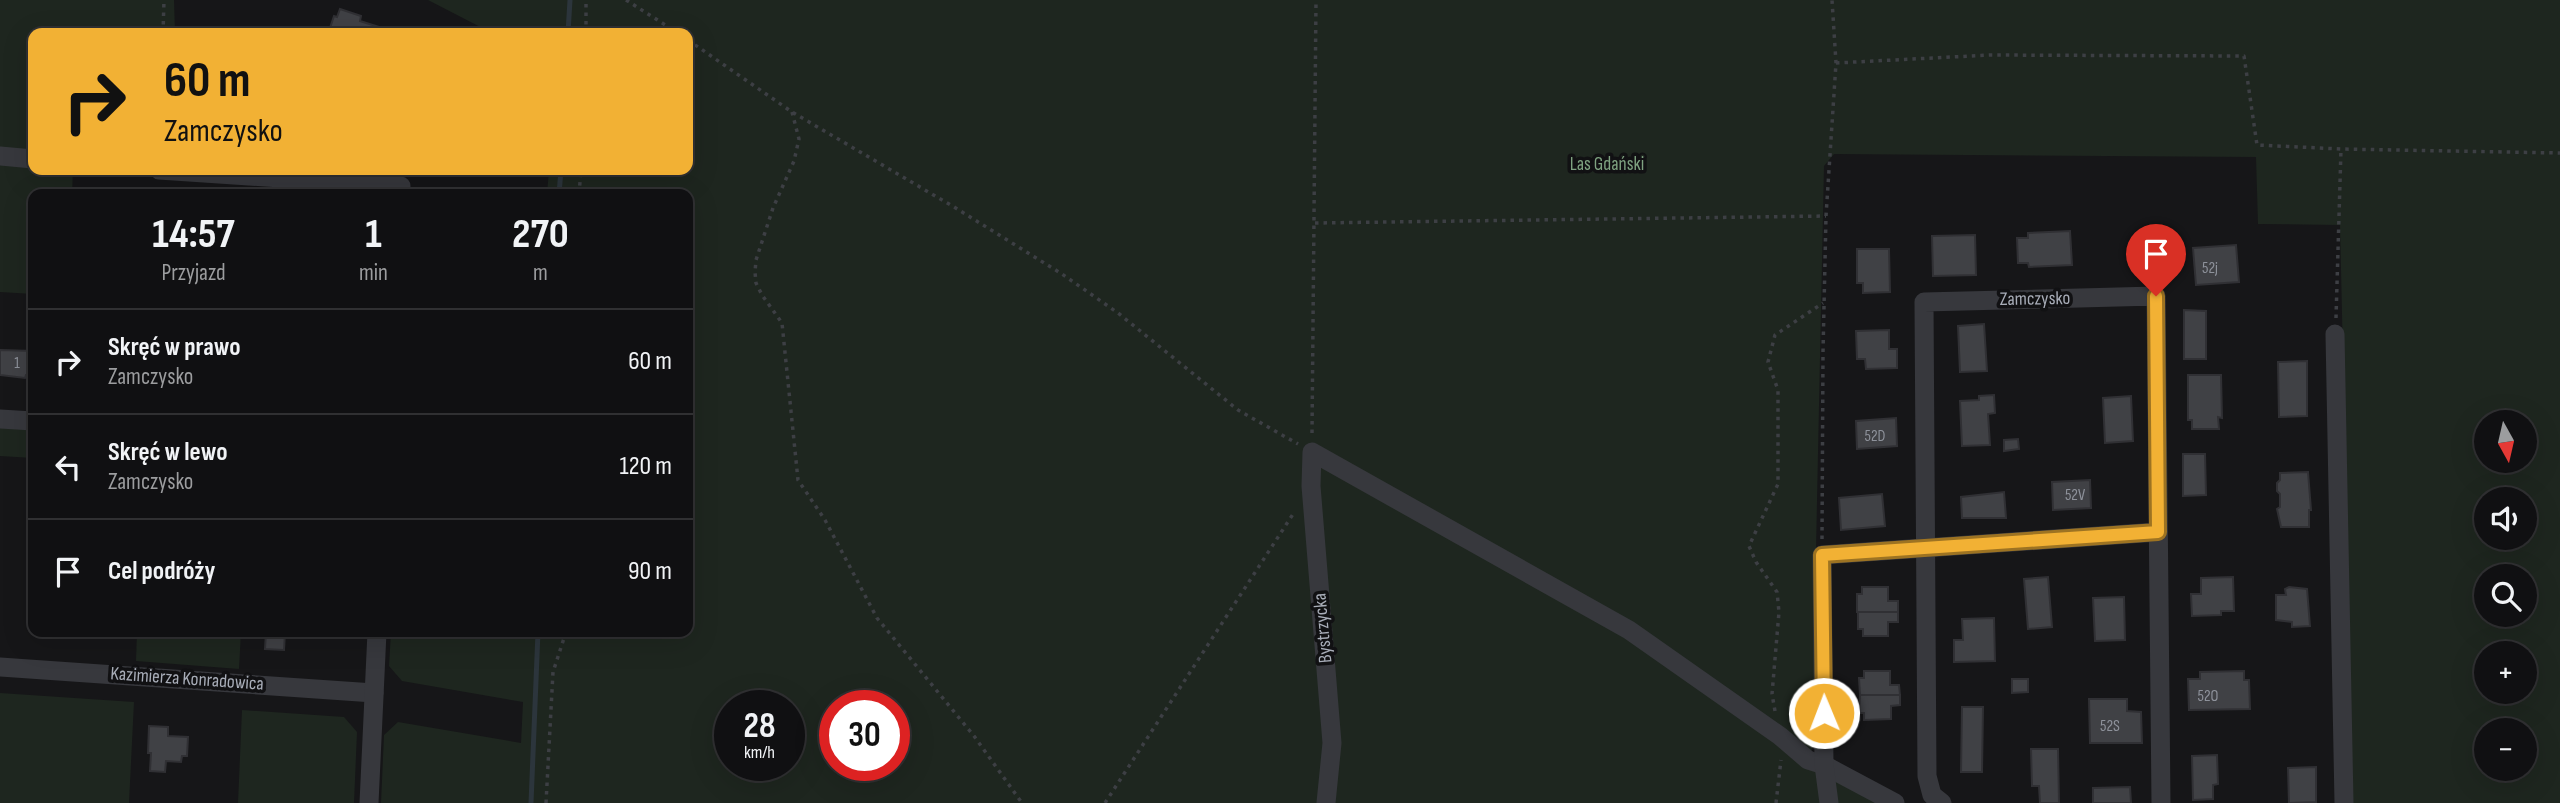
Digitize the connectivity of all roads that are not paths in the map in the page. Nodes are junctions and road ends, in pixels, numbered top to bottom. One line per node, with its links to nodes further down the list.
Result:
1 (0, 156): 2 (street)
2 (28, 159)
3 (235, 175): 4 (street)
4 (401, 189)
5 (2335, 334): 20 (street)
6 (0, 419): 7 (street)
7 (28, 421)
8 (2158, 532): 9 (street); 9 (street, Zamczysko); 19 (street, Zamczysko)
9 (1926, 548): 13 (street); 18 (street, Zamczysko)
10 (377, 637): 12 (street)
11 (0, 667): 12 (street, Kazimierza Konradowica)
12 (374, 692): 14 (street)
13 (1824, 765): 15 (street, Bystrzycka); 16 (street); 17 (street)
14 (369, 803)
15 (1326, 803)
16 (1829, 803)
17 (1895, 803)
18 (1942, 803)
19 (2161, 803)
20 (2344, 803)

